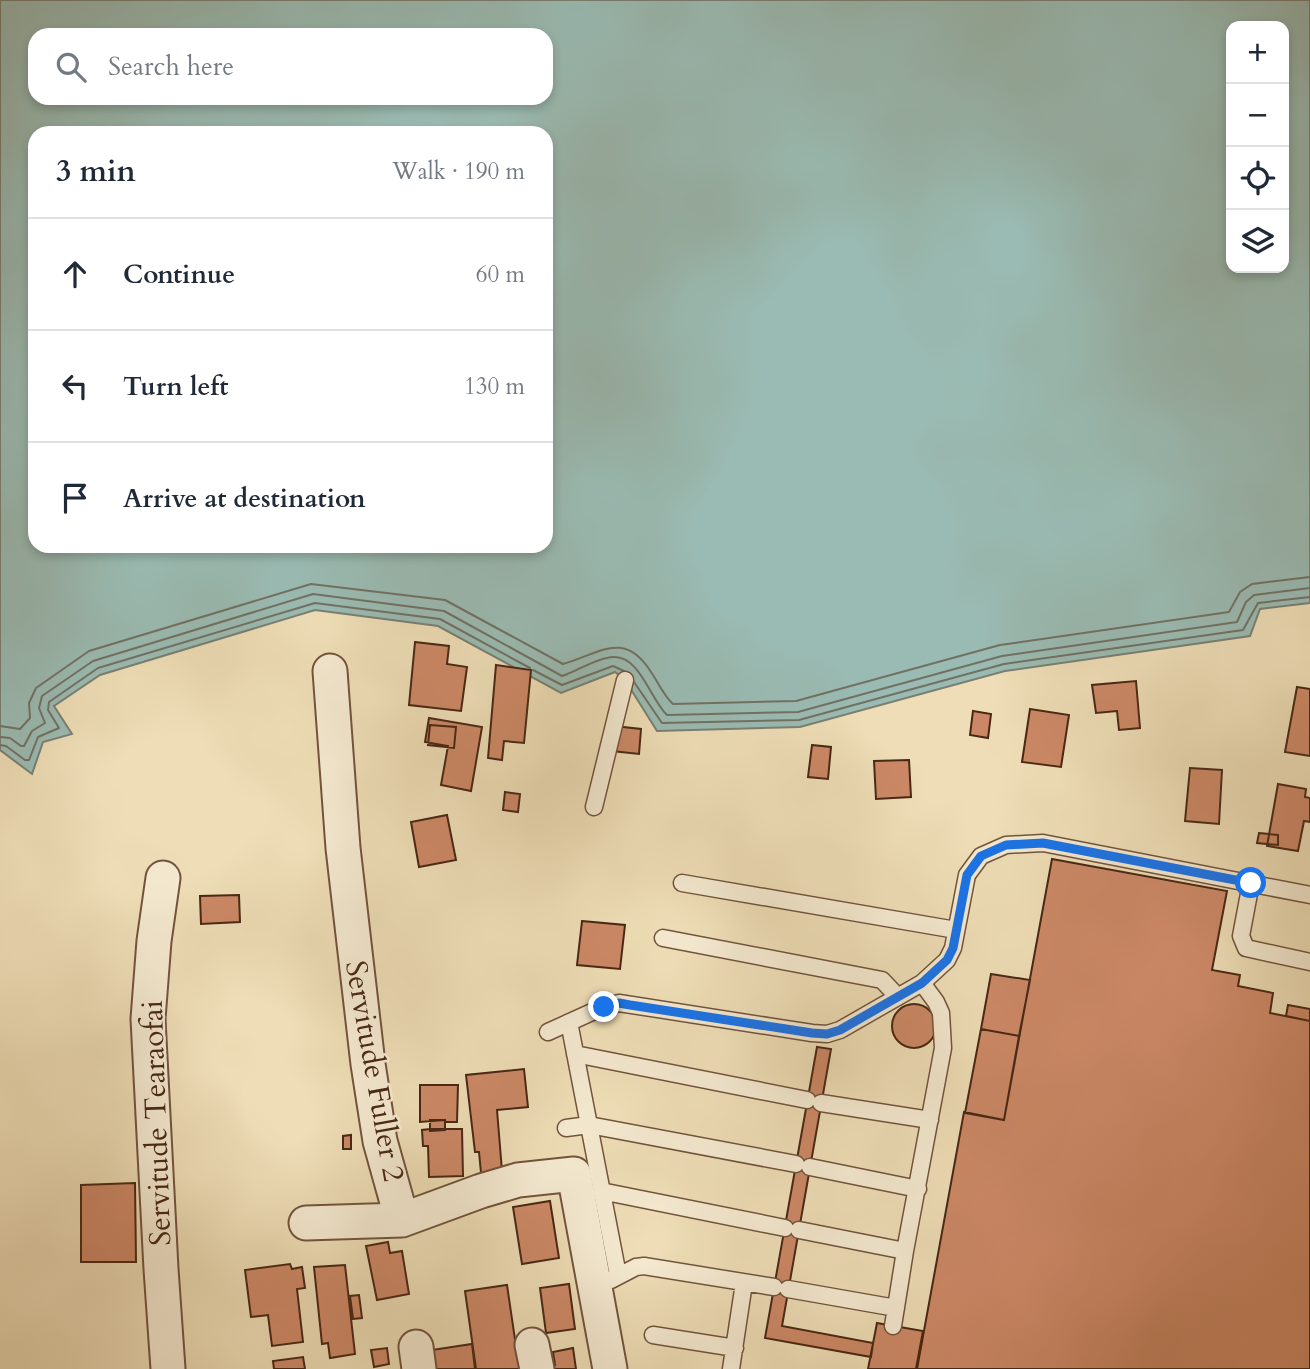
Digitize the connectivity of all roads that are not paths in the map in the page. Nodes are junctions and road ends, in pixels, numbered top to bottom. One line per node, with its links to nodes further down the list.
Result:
1 (330, 671): 21 (street, Servitude Fuller 2)
2 (625, 680): 3 (lane)
3 (594, 807)
4 (163, 878): 30 (street, Servitude Tearaofai)
5 (682, 883): 8 (lane)
6 (1251, 883): 7 (lane); 8 (lane); 10 (lane)
7 (1310, 895)
8 (956, 930): 11 (lane)
9 (663, 938): 12 (lane)
10 (1310, 962)
11 (922, 983): 12 (lane); 16 (lane)
12 (898, 997): 13 (lane)
13 (569, 1022): 14 (lane); 15 (lane)
14 (548, 1032)
15 (575, 1054): 16 (lane); 17 (lane)
16 (930, 1120): 19 (lane)
17 (589, 1125): 18 (lane); 19 (lane); 20 (lane)
18 (566, 1128)
19 (918, 1189): 23 (lane)
20 (601, 1191): 23 (lane); 25 (lane)
21 (402, 1220): 22 (street); 25 (street, Servitude Fuller 2)
22 (306, 1223)
23 (905, 1251): 26 (lane)
24 (744, 1283): 25 (lane); 26 (lane); 29 (lane)
25 (607, 1284): 31 (street, Servitude Fuller 2)
26 (895, 1308): 27 (lane)
27 (894, 1326)
28 (653, 1335): 29 (lane)
29 (735, 1348): 32 (lane)
30 (168, 1369)
31 (610, 1369)
32 (731, 1369)

